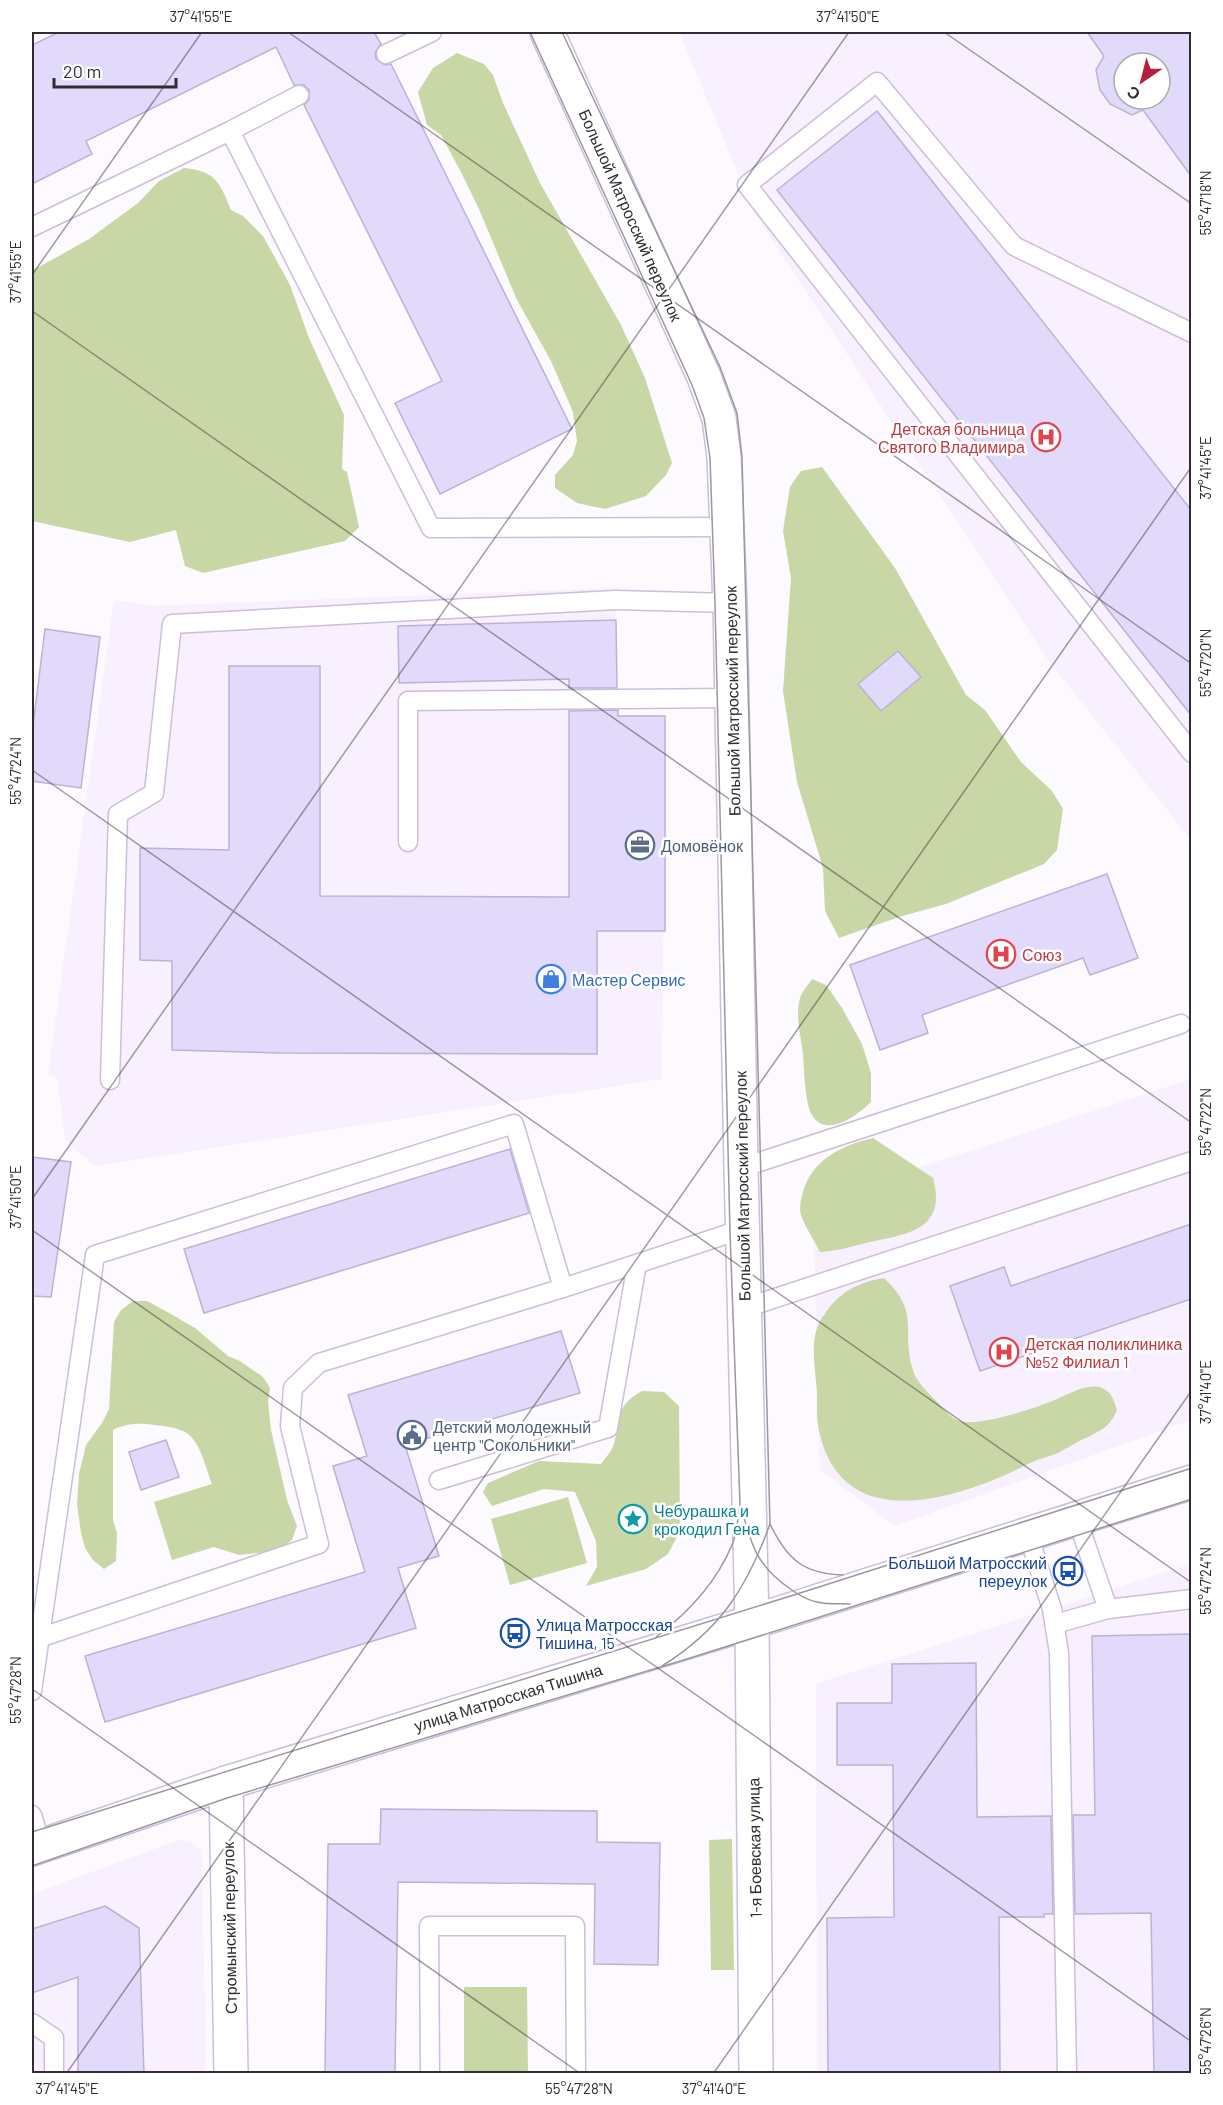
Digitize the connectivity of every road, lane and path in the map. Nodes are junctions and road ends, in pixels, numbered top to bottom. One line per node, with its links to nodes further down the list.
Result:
1 (432, 32): 3 (lane)
2 (547, 32): 8 (street, Большой Матросский переулок)
3 (386, 54)
4 (299, 94): 5 (lane)
5 (230, 131): 6 (lane); 8 (lane)
6 (32, 227)
7 (1191, 333): 11 (lane)
8 (727, 526): 9 (street, Большой Матросский переулок)
9 (730, 603): 10 (street, Большой Матросский переулок); 14 (lane)
10 (732, 698): 12 (lane); 16 (street, Большой Матросский переулок)
11 (1191, 753)
12 (408, 842)
13 (1181, 1024): 16 (lane)
14 (110, 1080)
15 (1191, 1161): 20 (lane)
16 (741, 1168): 17 (street, Большой Матросский переулок)
17 (742, 1229): 18 (lane); 20 (street, Большой Матросский переулок)
18 (637, 1264): 19 (lane); 21 (lane)
19 (563, 1288): 29 (lane); 29 (lane)
20 (745, 1308): 27 (street, Большой Матросский переулок)
21 (439, 1480)
22 (1191, 1482): 23 (street, улица Матросская Тишина)
23 (1077, 1519): 24 (street, улица Матросская Тишина); 26 (lane)
24 (1028, 1534): 27 (street, улица Матросская Тишина); 28 (lane)
25 (1191, 1599): 26 (lane)
26 (1108, 1610): 28 (lane)
27 (752, 1622): 31 (street, улица Матросская Тишина); 38 (street, 1-я Боевская улица)
28 (1055, 1624): 39 (lane)
29 (39, 1638): 30 (lane)
30 (32, 1691)
31 (226, 1783): 32 (street, улица Матросская Тишина); 35 (street, Стромынский переулок)
32 (35, 1836)
33 (32, 2023): 34 (lane)
34 (54, 2073)
35 (231, 2073)
36 (430, 2073): 37 (lane)
37 (576, 2073)
38 (756, 2073)
39 (1067, 2073)

